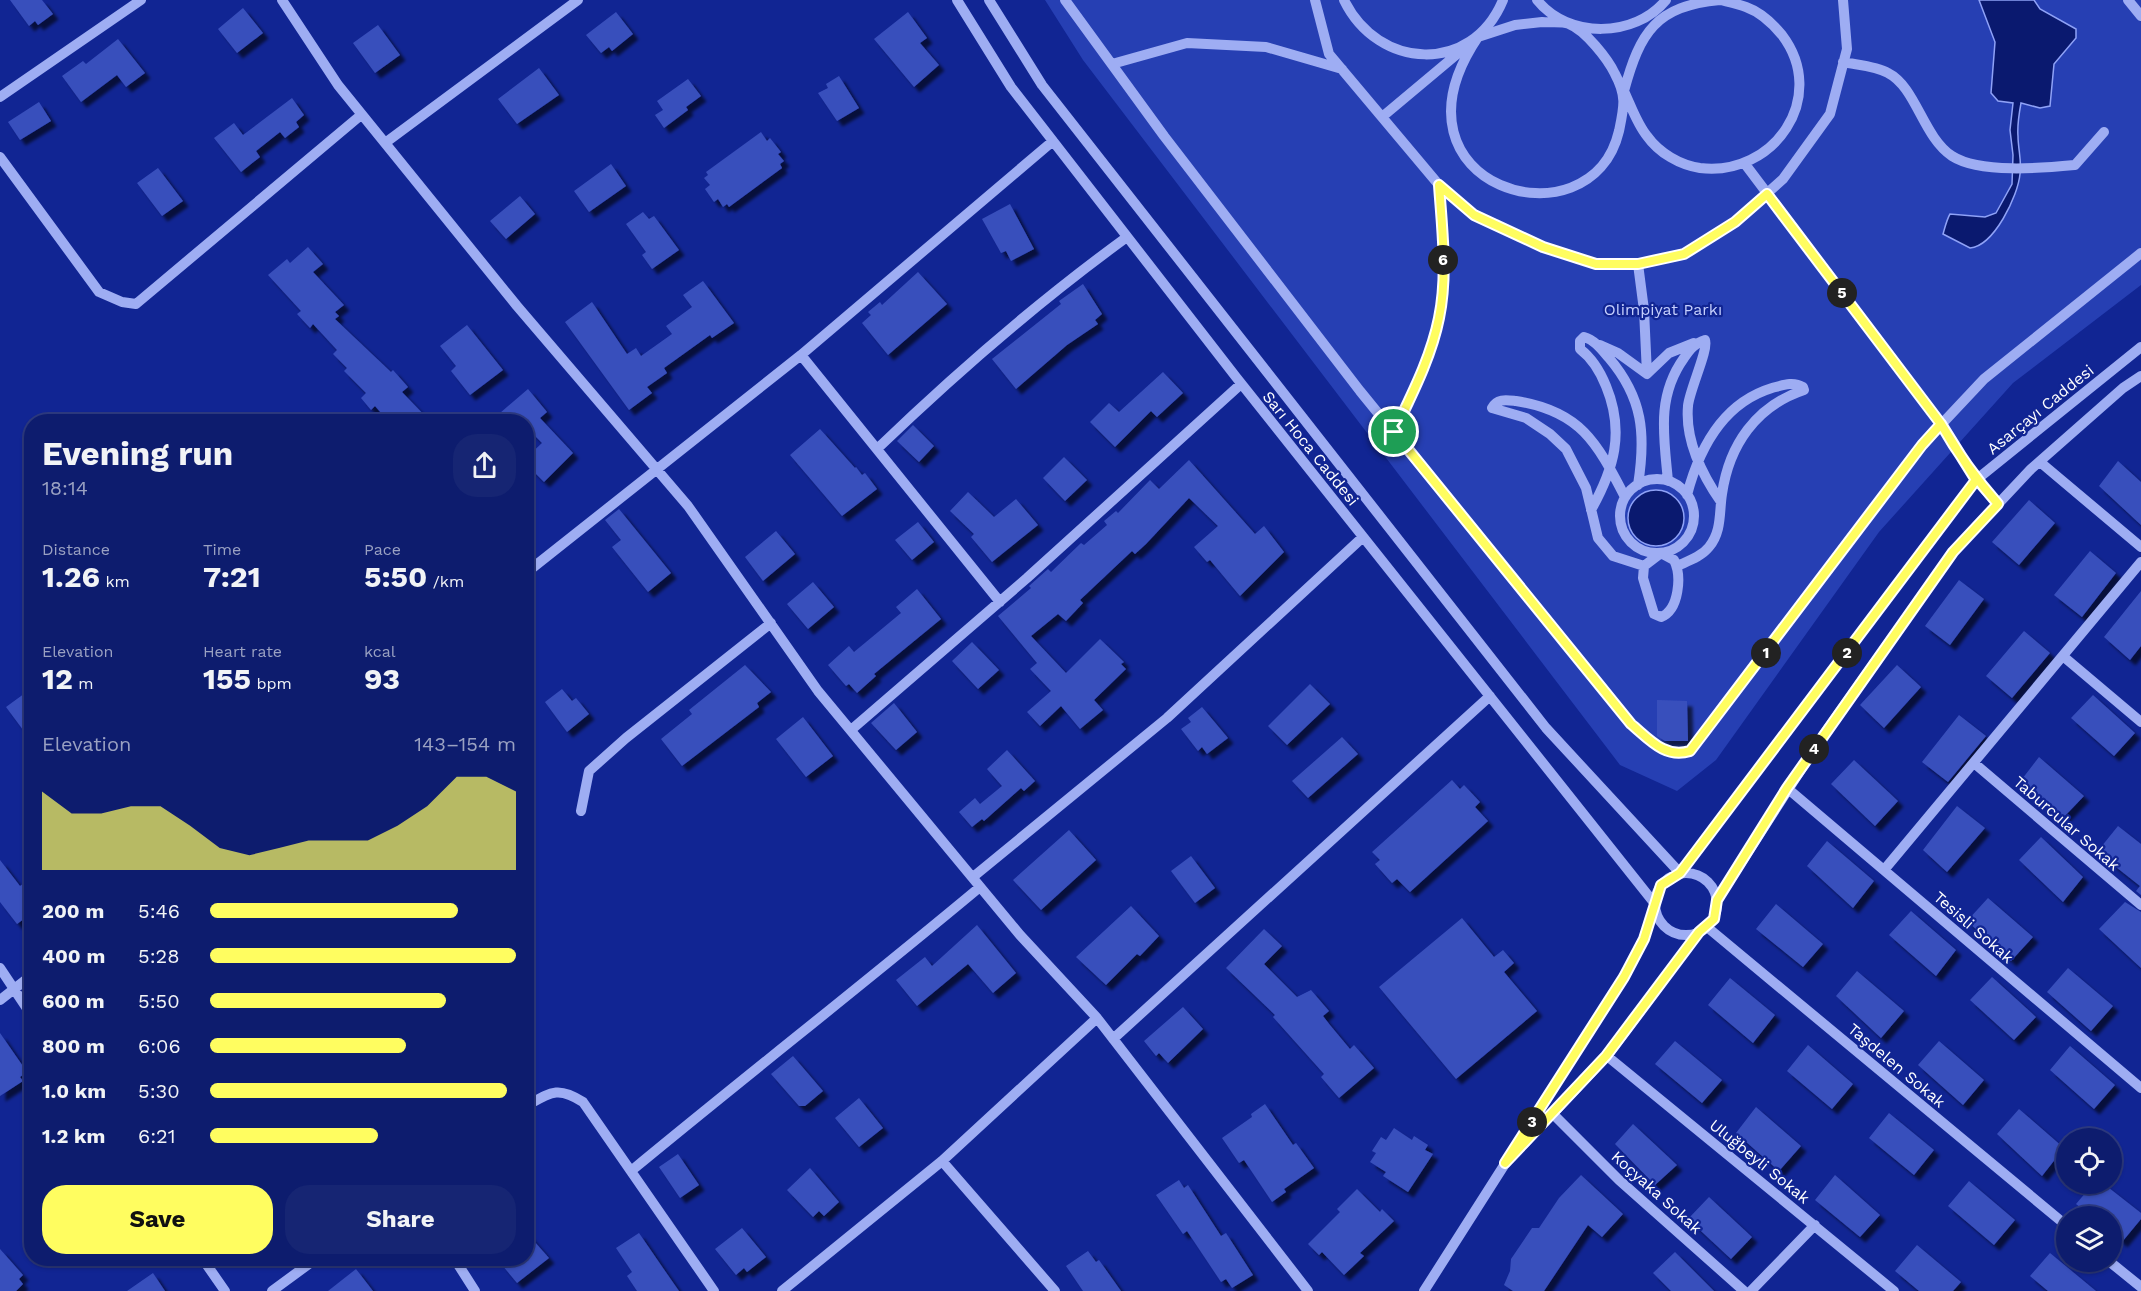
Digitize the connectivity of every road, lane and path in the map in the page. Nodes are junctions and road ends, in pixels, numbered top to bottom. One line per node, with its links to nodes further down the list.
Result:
1 (141, 0): 21 (street)
2 (282, 0): 22 (street)
3 (578, 0): 26 (street)
4 (957, 0): 25 (street, Sarı Hoca Caddesi)
5 (989, 0): 73 (street, Sarı Hoca Caddesi)
6 (1065, 0): 18 (street)
7 (1315, 0): 19 (street)
8 (1344, 0): 16 (street)
9 (1503, 0): 16 (street)
10 (1537, 0): 15 (street)
11 (1666, 0): 15 (street)
12 (1843, 0): 17 (street)
13 (2128, 0): 14 (street)
14 (2141, 16)
15 (1570, 24): 16 (street); 20 (street)
16 (1478, 36): 20 (street); 23 (street)
17 (1843, 62): 24 (street); 30 (street)
18 (1112, 64): 19 (street); 42 (street)
19 (1342, 69): 23 (street)
20 (1624, 91): 28 (street); 28 (street)
21 (0, 97)
22 (361, 115): 26 (street); 27 (street)
23 (1382, 117): 29 (street)
24 (2104, 132)
25 (1053, 141): 31 (street, Sarı Hoca Caddesi); 37 (street)
26 (385, 143): 46 (street)
27 (0, 157)
28 (1745, 164): 30 (street)
29 (1439, 185): 33 (street); 42 (street)
30 (1767, 194): 33 (street); 41 (street)
31 (1127, 237): 40 (street, Sarı Hoca Caddesi); 43 (street)
32 (2141, 253): 41 (street)
33 (1638, 264): 38 (street)
34 (1697, 342): 38 (street); 44 (street); 49 (street)
35 (1597, 344): 38 (street); 47 (street); 50 (street)
36 (2141, 346): 48 (street, Asarçayı Caddesi)
37 (801, 355): 43 (street); 46 (street)
38 (1647, 374)
39 (2141, 376): 45 (street)
40 (1241, 384): 56 (street, Sarı Hoca Caddesi); 63 (street)
41 (1941, 424): 42 (street); 48 (street)
42 (1394, 432)
43 (877, 449): 63 (street)
44 (1699, 458): 51 (street); 53 (street); 53 (street)
45 (2040, 462): 54 (street); 57 (street)
46 (657, 470): 61 (street); 64 (street)
47 (1611, 470): 52 (street); 55 (street); 55 (street)
48 (1976, 480): 54 (street); 73 (street, Asarçayı Caddesi)
49 (1668, 481): 50 (street); 51 (street)
50 (1638, 484): 52 (street)
51 (1687, 495): 58 (street)
52 (1625, 497): 58 (street)
53 (1721, 502): 60 (street)
54 (1998, 504): 70 (street)
55 (1591, 511): 62 (street)
56 (1363, 537): 66 (street, Sarı Hoca Caddesi); 74 (street)
57 (2141, 547)
58 (1661, 553): 60 (street); 62 (street)
59 (2141, 562): 65 (street)
60 (1677, 566): 62 (street)
61 (534, 567)
62 (1644, 567)
63 (1000, 602): 68 (street)
64 (771, 624): 68 (street); 71 (street)
65 (2064, 657): 67 (street); 69 (street)
66 (1490, 696): 77 (street, Sarı Hoca Caddesi); 86 (street)
67 (2141, 722)
68 (851, 730): 74 (street)
69 (1974, 763): 72 (street); 78 (street, Taburcular Sokak)
70 (1787, 788): 72 (street, Tesisli Sokak); 76 (street)
71 (581, 811)
72 (1884, 870): 88 (street, Tesisli Sokak)
73 (1680, 873): 76 (street); 77 (street)
74 (973, 877): 75 (street)
75 (980, 887): 85 (street); 93 (street)
76 (1717, 900): 79 (street)
77 (1655, 904): 79 (street); 92 (street)
78 (2141, 905)
79 (1703, 930): 87 (street); 94 (street, Taşdelen Sokak)
80 (0, 968): 82 (street)
81 (24, 981): 82 (street)
82 (13, 989): 83 (street); 84 (street)
83 (0, 1000)
84 (24, 1005)
85 (1097, 1018): 86 (street); 91 (street)
86 (1113, 1039): 107 (street)
87 (1606, 1056): 90 (street); 95 (street, Uluğbeyli Sokak)
88 (2141, 1088)
89 (534, 1101): 93 (street)
90 (1552, 1113): 92 (street); 109 (street, Koçyaka Sokak)
91 (942, 1161): 105 (street); 106 (street)
92 (1505, 1163): 108 (street)
93 (631, 1171): 104 (street)
94 (2056, 1217)
95 (1815, 1225): 110 (street); 111 (street, Uluğbeyli Sokak)
96 (208, 1266): 101 (street)
97 (306, 1266): 102 (street)
98 (459, 1266): 103 (street)
99 (2122, 1272): 100 (street)
100 (2141, 1287)
101 (225, 1291)
102 (272, 1291)
103 (476, 1291)
104 (714, 1291)
105 (782, 1291)
106 (1055, 1291)
107 (1308, 1291)
108 (1424, 1291)
109 (1744, 1291)
110 (1751, 1291)
111 (1894, 1291)

